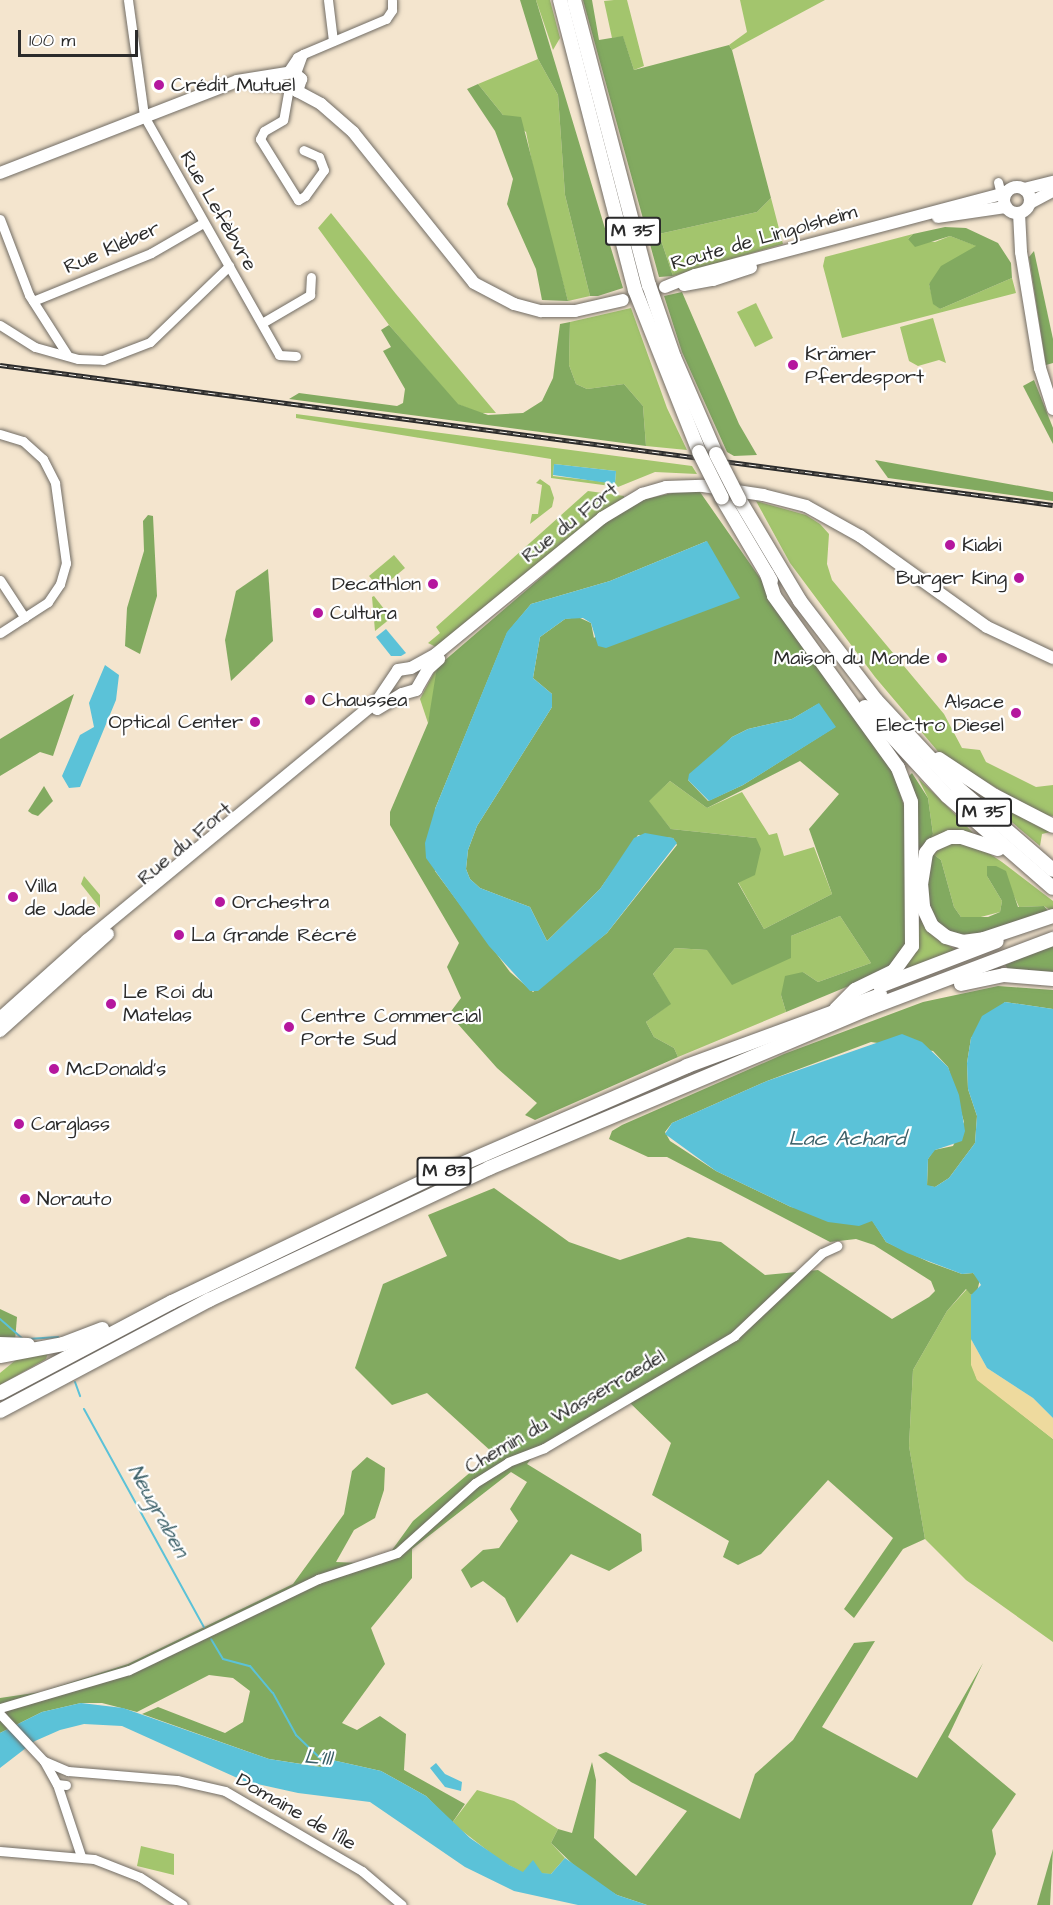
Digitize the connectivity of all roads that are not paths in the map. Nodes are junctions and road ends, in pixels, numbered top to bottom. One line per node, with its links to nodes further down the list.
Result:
1 (128, 0): 8 (street)
2 (328, 0): 6 (street)
3 (392, 0): 6 (street)
4 (560, 0): 30 (highway, M 35, bridge)
5 (574, 0): 42 (highway, M 35, bridge)
6 (333, 41): 7 (street)
7 (290, 82): 8 (main road); 9 (street); 22 (main road)
8 (144, 116): 10 (main road); 19 (street, Rue Lefèbvre)
9 (303, 150)
10 (0, 172)
11 (1053, 182): 12 (main road)
12 (1024, 189): 13 (main road); 15 (main road)
13 (1002, 190): 16 (main road); 16 (main road, Route de Lingolsheim)
14 (1053, 191): 15 (main road)
15 (1030, 203): 17 (main road)
16 (1006, 207): 17 (main road)
17 (1019, 213): 28 (main road)
18 (0, 219): 23 (street)
19 (203, 223): 20 (street, Rue Lefèbvre); 23 (street, Rue Kléber)
20 (229, 266): 24 (street, Rue Lefèbvre); 26 (street)
21 (311, 277): 24 (street)
22 (623, 300)
23 (33, 301): 26 (street)
24 (262, 323): 27 (street, Rue Lefèbvre)
25 (0, 325): 26 (street)
26 (68, 356)
27 (296, 356)
28 (1053, 408)
29 (0, 434): 32 (street)
30 (767, 574): 46 (highway, M 35); 54 (highway)
31 (0, 580): 32 (street)
32 (25, 618): 34 (street)
33 (476, 623): 35 (main road, Rue du Fort); 38 (main road, Rue du Fort); 40 (main road, Rue du Fort)
34 (0, 633)
35 (1019, 644): 36 (main road); 37 (main road, Rue du Fort)
36 (1053, 648)
37 (1053, 658)
38 (411, 668): 39 (main road, Rue du Fort); 40 (main road)
39 (393, 682): 41 (main road); 55 (main road, Rue du Fort)
40 (420, 682): 41 (main road, Rue du Fort)
41 (402, 694): 57 (main road, Rue du Fort)
42 (920, 749): 43 (highway); 47 (highway, M 35)
43 (1035, 818): 44 (highway); 45 (highway)
44 (1053, 821)
45 (1053, 826)
46 (1006, 849): 48 (highway, M 35); 50 (highway)
47 (1053, 870)
48 (1053, 888)
49 (1053, 916): 50 (highway)
50 (1025, 927): 54 (highway)
51 (1053, 930): 54 (highway)
52 (1053, 939): 56 (highway)
53 (1053, 979): 56 (highway)
54 (839, 1005): 59 (highway, M 83)
55 (0, 1018)
56 (850, 1018): 64 (highway, M 83)
57 (0, 1032)
58 (837, 1246): 65 (street, Chemin du Wasserraedel)
59 (194, 1291): 61 (highway); 63 (highway, M 83)
60 (0, 1344): 61 (highway)
61 (63, 1344): 62 (highway)
62 (0, 1356)
63 (0, 1393)
64 (0, 1411)
65 (0, 1708)
66 (0, 1714): 67 (street)
67 (63, 1778): 69 (street); 71 (street, Domaine de l'Île)
68 (0, 1851): 69 (street)
69 (81, 1856): 70 (street)
70 (183, 1905)
71 (402, 1905)

